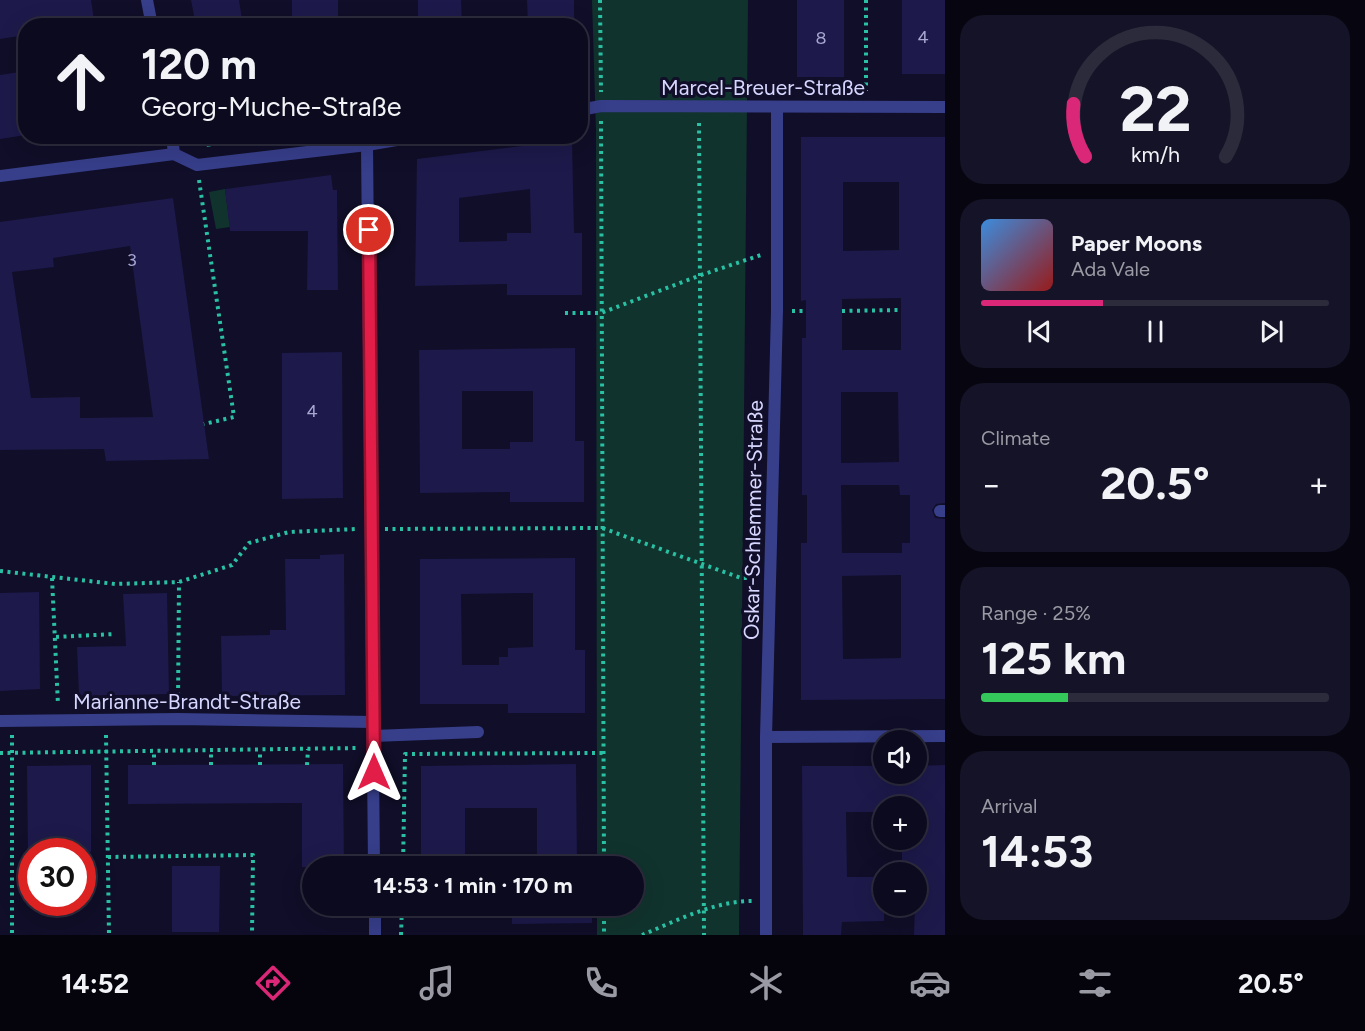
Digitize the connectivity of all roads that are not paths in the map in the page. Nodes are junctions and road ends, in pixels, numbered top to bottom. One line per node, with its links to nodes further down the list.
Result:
1 (147, 0): 2 (street)
2 (150, 18)
3 (777, 107): 4 (street, Marcel-Breuer-Straße); 5 (street, Marcel-Breuer-Straße); 15 (street, Oskar-Schlemmer-Straße)
4 (945, 107)
5 (588, 108)
6 (173, 144): 9 (street)
7 (373, 144): 8 (street)
8 (367, 145): 9 (street); 12 (street)
9 (174, 154): 10 (street)
10 (0, 176)
11 (6, 721): 12 (street, Marianne-Brandt-Straße)
12 (374, 722): 16 (street)
13 (478, 732): 16 (street)
14 (945, 736): 15 (street)
15 (766, 737): 20 (street, Oskar-Schlemmer-Straße)
16 (373, 742): 17 (street)
17 (374, 856)
18 (375, 916): 19 (street)
19 (375, 935)
20 (766, 935)

